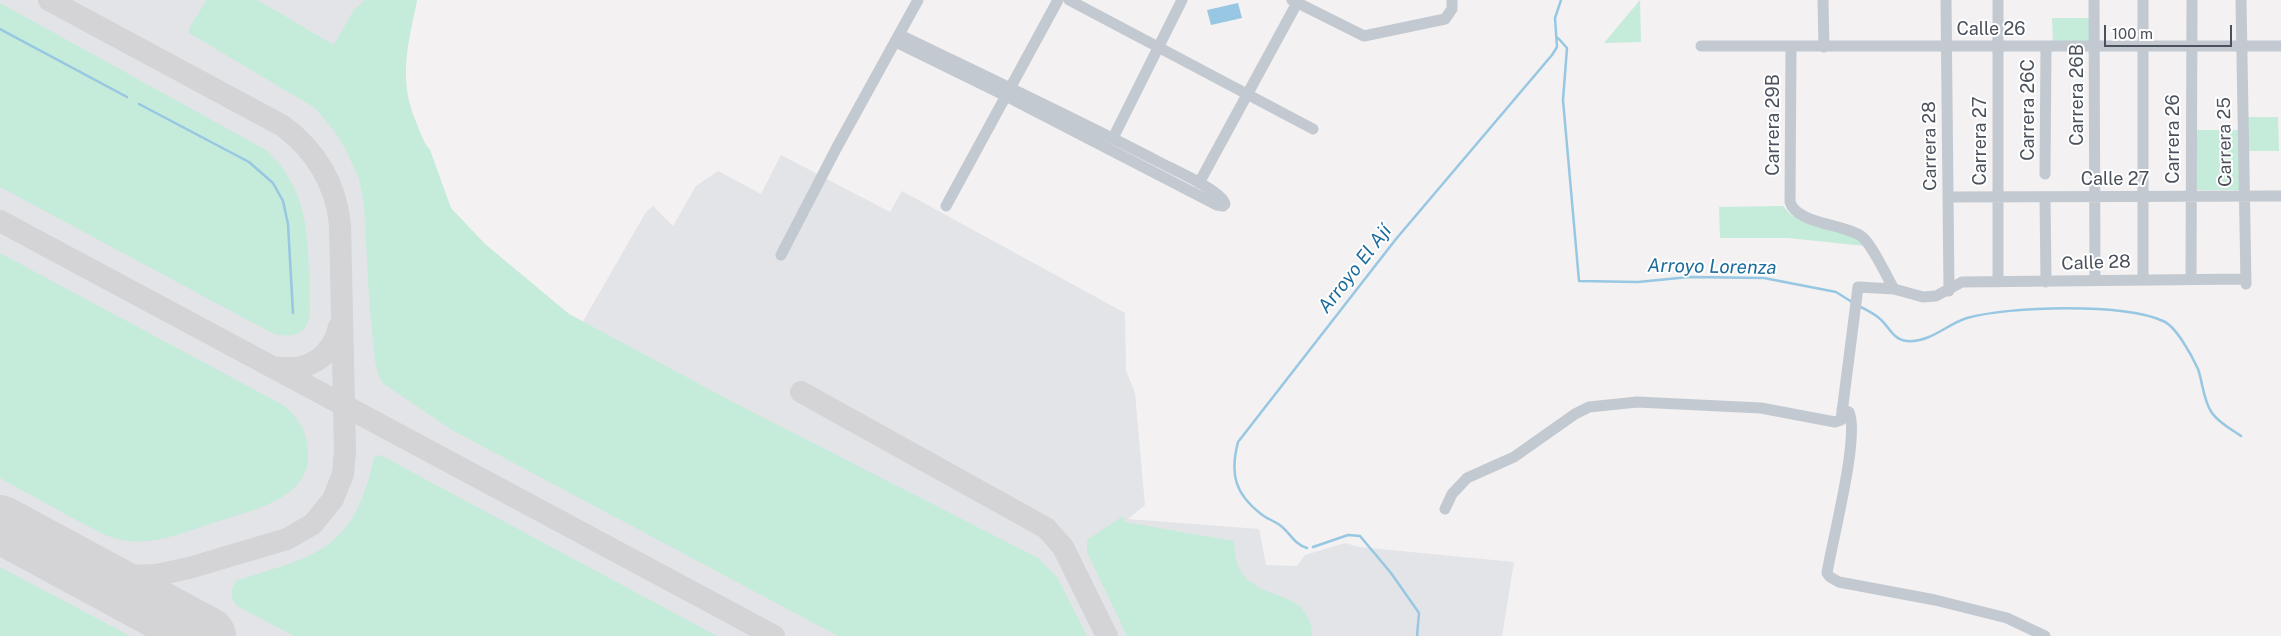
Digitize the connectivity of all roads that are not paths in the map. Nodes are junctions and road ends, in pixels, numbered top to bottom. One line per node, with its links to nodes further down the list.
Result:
1 (918, 0): 16 (street)
2 (1058, 0): 29 (street)
3 (1069, 0): 28 (street)
4 (1170, 0): 15 (street)
5 (1182, 0): 15 (street)
6 (1452, 0): 14 (street)
7 (1824, 0): 24 (street)
8 (1946, 0): 25 (street, Carrera 28)
9 (1998, 0): 26 (street, Carrera 27)
10 (2094, 0): 18 (street, Carrera 26B)
11 (2143, 0): 19 (street)
12 (2192, 0): 20 (street, Carrera 26)
13 (2241, 0): 21 (street, Carrera 25)
14 (1294, 1): 30 (street)
15 (1174, 16): 28 (street)
16 (898, 39): 29 (street); 44 (street)
17 (1700, 46): 23 (street, Calle 26)
18 (2094, 46): 19 (street, Calle 26); 27 (street, Calle 26); 41 (street, Carrera 26B)
19 (2143, 46): 20 (street, Calle 26); 42 (street)
20 (2191, 46): 21 (street, Calle 26); 35 (street, Carrera 26)
21 (2241, 46): 22 (street, Calle 26); 36 (street, Carrera 25)
22 (2281, 46)
23 (1791, 47): 24 (street, Calle 26); 51 (street, Carrera 29B)
24 (1824, 47): 25 (street, Calle 26)
25 (1946, 47): 26 (street, Calle 26); 38 (street, Carrera 28)
26 (1998, 47): 27 (street, Calle 26); 39 (street, Carrera 27)
27 (2046, 47): 33 (street, Carrera 26C)
28 (1158, 48): 30 (street); 32 (street)
29 (1008, 92): 32 (street); 34 (street); 43 (street)
30 (1247, 94): 31 (street); 34 (street)
31 (1313, 129)
32 (1113, 138): 34 (street)
33 (2045, 174)
34 (1199, 183)
35 (2191, 196): 36 (street, Calle 27); 42 (street, Calle 27); 46 (street, Carrera 26)
36 (2244, 196): 37 (street, Calle 27); 50 (street, Carrera 25)
37 (2281, 196)
38 (1948, 197): 39 (street, Calle 27); 52 (street, Carrera 28)
39 (1997, 197): 40 (street, Calle 27); 48 (street, Carrera 27)
40 (2045, 197): 41 (street, Calle 27); 49 (street)
41 (2095, 197): 42 (street, Calle 27); 47 (street, Carrera 26B)
42 (2143, 197): 45 (street)
43 (946, 206)
44 (781, 255)
45 (2143, 279): 46 (street, Calle 28); 47 (street, Calle 28)
46 (2191, 279): 50 (street, Calle 28)
47 (2095, 280): 49 (street, Calle 28)
48 (1998, 282): 49 (street, Calle 28); 52 (street, Calle 28)
49 (2046, 282)
50 (2246, 282)
51 (1894, 289): 52 (street, Calle 28); 53 (street, Calle 28)
52 (1949, 291)
53 (1842, 409): 54 (street); 55 (street)
54 (1445, 509)
55 (2045, 636)

